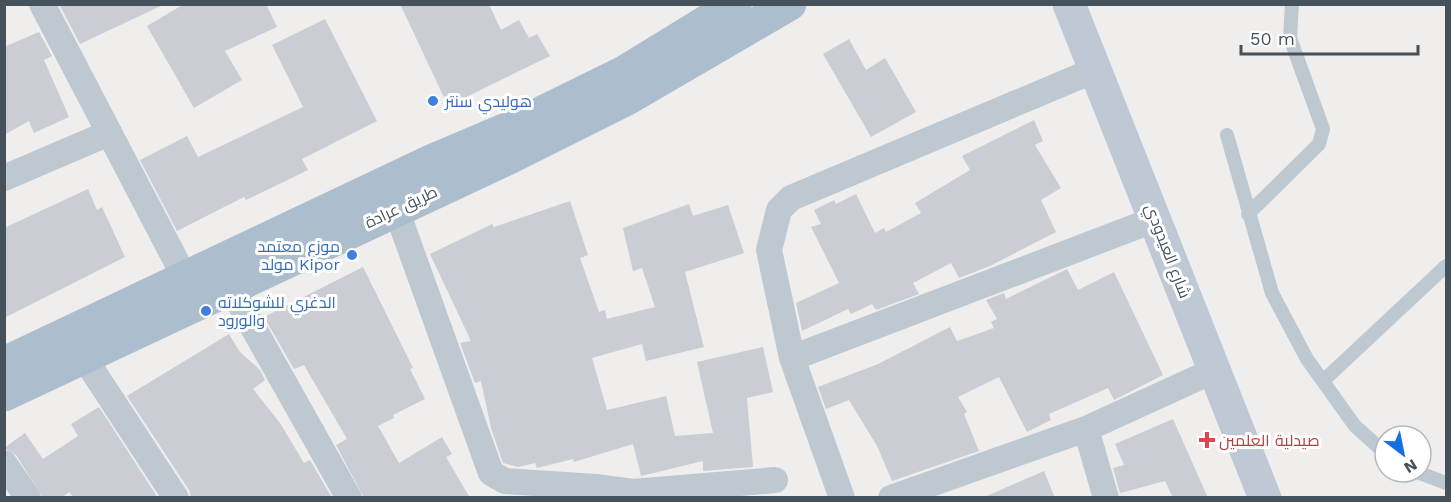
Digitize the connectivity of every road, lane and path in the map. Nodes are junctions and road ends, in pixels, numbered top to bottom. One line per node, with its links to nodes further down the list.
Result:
1 (42, 4): 7 (street)
2 (735, 4): 14 (main road, طريق عرادة)
3 (790, 4): 10 (main road, طريق عرادة)
4 (1070, 4): 6 (street, شارع العيدودي)
5 (1292, 4): 11 (lane)
6 (1095, 70): 12 (street, شارع العيدودي); 16 (street)
7 (109, 133): 9 (street); 14 (street)
8 (1227, 135): 11 (lane)
9 (4, 178)
10 (396, 209): 15 (main road, طريق عرادة); 26 (street)
11 (1248, 214): 20 (lane)
12 (1156, 219): 16 (street); 19 (street, شارع العيدودي)
13 (1446, 266): 20 (lane)
14 (184, 276): 18 (main road, طريق عرادة)
15 (232, 290): 17 (main road, طريق عرادة); 29 (street)
16 (792, 358): 30 (street)
17 (85, 359): 21 (main road, طريق عرادة); 28 (street)
18 (4, 363)
19 (1215, 370): 22 (street); 33 (street, شارع العيدودي)
20 (1323, 381): 23 (lane)
21 (4, 395)
22 (1086, 429): 31 (street); 32 (street)
23 (1373, 442)
24 (4, 463): 27 (street)
25 (775, 480): 26 (street)
26 (634, 495)
27 (28, 498)
28 (176, 498)
29 (349, 498)
30 (842, 498)
31 (891, 498)
32 (1106, 498)
33 (1265, 498)

